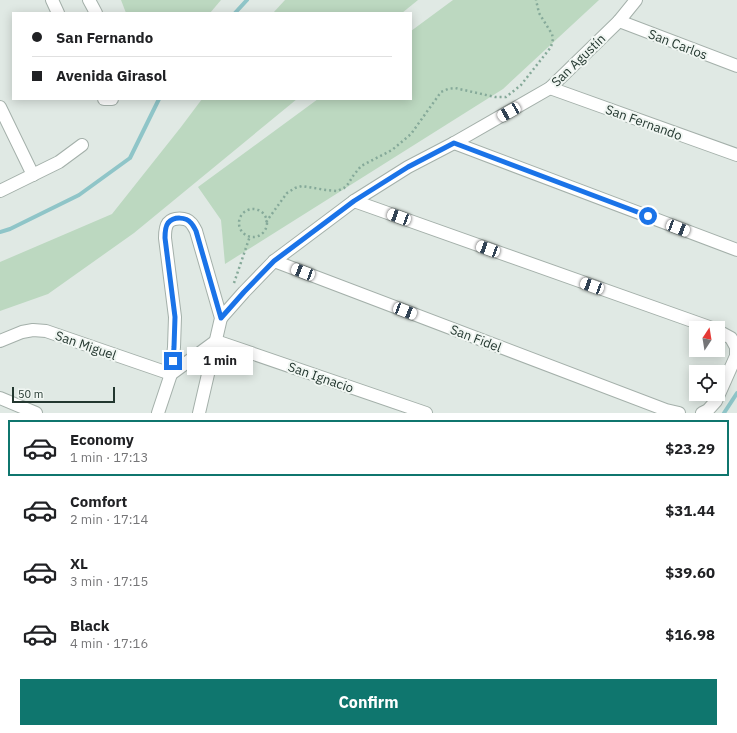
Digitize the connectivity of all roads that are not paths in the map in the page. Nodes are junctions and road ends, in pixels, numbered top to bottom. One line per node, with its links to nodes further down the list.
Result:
1 (52, 0): 4 (street)
2 (89, 0): 5 (street)
3 (636, 0): 6 (street, San Agustín)
4 (58, 12)
5 (95, 12)
6 (619, 21): 7 (street, San Carlos); 8 (street, San Agustín)
7 (737, 66)
8 (550, 88): 10 (street, San Agustín); 12 (street, San Fernando)
9 (0, 107): 13 (street)
10 (454, 143): 15 (street, San Agustín); 16 (street)
11 (82, 145): 13 (street)
12 (737, 155)
13 (33, 175): 14 (street)
14 (0, 191)
15 (354, 201): 17 (street, San Agustín); 19 (street)
16 (737, 250)
17 (274, 261): 18 (street, San Agustín); 30 (street, San Fidel)
18 (221, 318): 22 (street); 24 (street)
19 (692, 321)
20 (725, 335): 23 (street)
21 (0, 341): 24 (street, San Miguel)
22 (216, 341): 24 (street); 28 (street); 29 (street, San Ignacio)
23 (736, 347): 31 (street)
24 (171, 374): 27 (street)
25 (0, 398): 26 (street)
26 (36, 413)
27 (158, 413)
28 (199, 413)
29 (426, 413)
30 (678, 413)
31 (702, 413)

